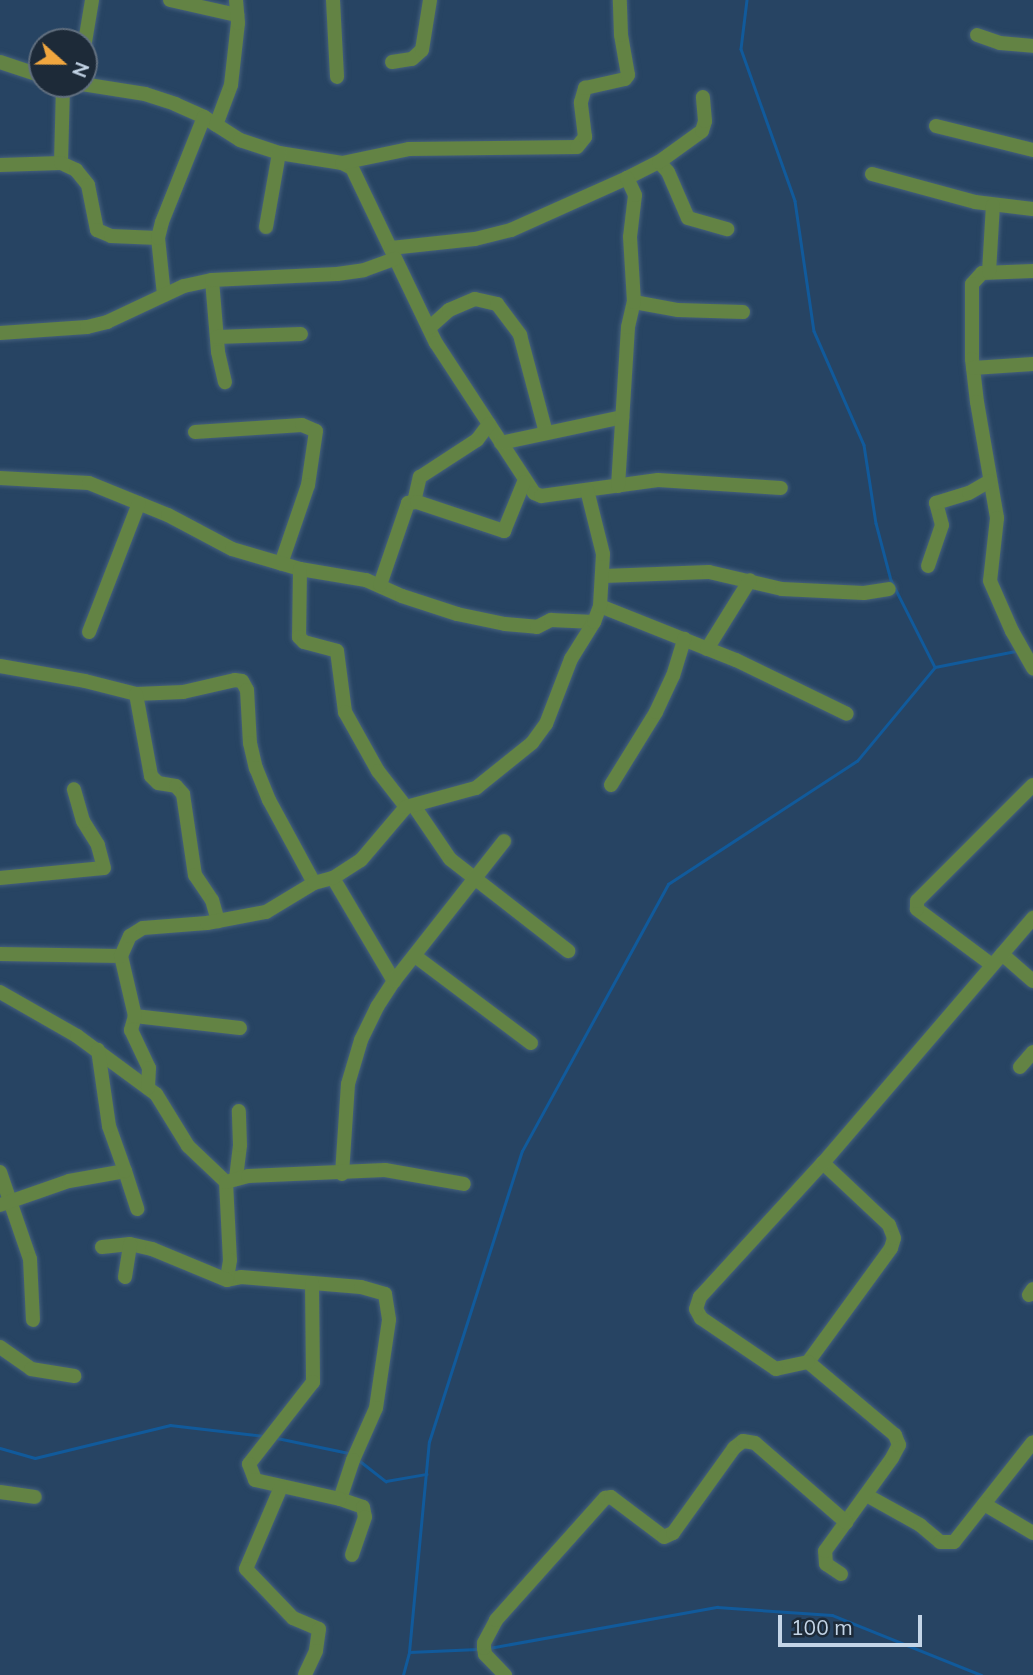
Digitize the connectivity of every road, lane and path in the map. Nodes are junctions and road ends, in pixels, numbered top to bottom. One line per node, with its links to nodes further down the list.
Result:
1 (92, 0): 7 (street)
2 (170, 0): 6 (street)
3 (333, 0): 13 (street)
4 (430, 0): 11 (street)
5 (620, 0): 23 (street)
6 (237, 7): 17 (street)
7 (87, 28)
8 (977, 35): 9 (street)
9 (1033, 46)
10 (0, 62): 12 (street)
11 (392, 62)
12 (28, 71)
13 (337, 77)
14 (98, 87): 17 (street)
15 (703, 97): 21 (street)
16 (63, 98): 22 (street)
17 (210, 121): 20 (street); 31 (street)
18 (936, 125): 19 (street)
19 (1033, 150)
20 (279, 153): 23 (street); 29 (street)
21 (659, 162): 26 (street); 30 (street)
22 (61, 163): 24 (street); 31 (street)
23 (342, 163): 32 (street)
24 (0, 164)
25 (872, 174): 27 (street)
26 (627, 178): 32 (street); 37 (street)
27 (993, 205): 28 (street); 34 (street)
28 (1033, 209)
29 (266, 227)
30 (727, 229)
31 (158, 238): 36 (street)
32 (393, 254): 35 (street); 39 (street)
33 (1033, 271): 34 (street)
34 (989, 272): 44 (street)
35 (212, 280): 36 (street); 42 (street)
36 (164, 295): 40 (street)
37 (634, 302): 38 (street); 46 (street)
38 (743, 312)
39 (429, 328): 47 (street); 49 (street)
40 (0, 333)
41 (301, 334): 42 (street)
42 (217, 337): 45 (street)
43 (1033, 364): 44 (street)
44 (973, 368): 52 (street)
45 (225, 382)
46 (622, 417): 49 (street); 54 (street)
47 (489, 424): 50 (street); 57 (street)
48 (195, 432): 59 (street)
49 (546, 433): 50 (street)
50 (501, 443): 53 (street)
51 (0, 478): 58 (street)
52 (990, 481): 60 (street); 71 (street)
53 (524, 482): 56 (street); 57 (street)
54 (618, 486): 55 (street); 56 (street)
55 (781, 488)
56 (587, 490): 62 (street)
57 (414, 502): 64 (street)
58 (139, 503): 59 (street); 68 (street)
59 (281, 564): 61 (street)
60 (928, 566)
61 (300, 569): 64 (street); 78 (street)
62 (604, 576): 63 (street); 66 (street)
63 (750, 580): 65 (street); 70 (street)
64 (380, 585): 67 (street)
65 (889, 589)
66 (600, 606): 67 (street); 69 (street)
67 (594, 622): 78 (street)
68 (89, 632)
69 (684, 639): 70 (street); 75 (street)
70 (707, 649): 74 (street)
71 (1031, 660)
72 (0, 666): 73 (street)
73 (136, 694): 83 (street); 85 (street)
74 (847, 713)
75 (611, 785)
76 (1033, 785): 91 (street)
77 (74, 789): 80 (street)
78 (410, 807): 81 (street); 82 (street)
79 (505, 841): 82 (street)
80 (0, 878)
81 (333, 878): 83 (street); 92 (street)
82 (477, 879): 86 (street); 90 (street)
83 (314, 883): 85 (street)
84 (1033, 918): 88 (street)
85 (218, 921): 89 (street)
86 (568, 951)
87 (0, 954): 89 (street)
88 (1002, 954): 91 (street); 93 (street)
89 (121, 956): 95 (street)
90 (415, 956): 92 (street); 97 (street)
91 (992, 965): 103 (street)
92 (394, 981): 106 (street)
93 (1033, 981)
94 (0, 992): 98 (street)
95 (135, 1016): 96 (street); 101 (street)
96 (240, 1028)
97 (531, 1043)
98 (98, 1050): 101 (street); 104 (street)
99 (1033, 1052): 100 (street)
100 (1020, 1068)
101 (148, 1088): 107 (street)
102 (239, 1111): 107 (street)
103 (823, 1163): 118 (street); 118 (street)
104 (125, 1171): 109 (street); 110 (street)
105 (0, 1172): 109 (street)
106 (342, 1174): 107 (street); 108 (street)
107 (231, 1180): 114 (street)
108 (464, 1184)
109 (4, 1204): 116 (street)
110 (137, 1209)
111 (130, 1244): 112 (street); 113 (street); 114 (street)
112 (102, 1247)
113 (125, 1277)
114 (227, 1280): 115 (street)
115 (312, 1283): 121 (street); 125 (street)
116 (33, 1320)
117 (0, 1347): 119 (street)
118 (808, 1362): 123 (street)
119 (74, 1376)
120 (1033, 1442): 126 (street)
121 (281, 1487): 125 (street); 131 (street)
122 (0, 1492): 124 (street)
123 (868, 1496): 126 (street); 127 (street)
124 (35, 1497)
125 (340, 1499): 129 (street)
126 (984, 1504): 128 (street)
127 (846, 1522): 130 (street); 132 (street)
128 (1033, 1533)
129 (352, 1555)
130 (841, 1574)
131 (304, 1675)
132 (505, 1675)

